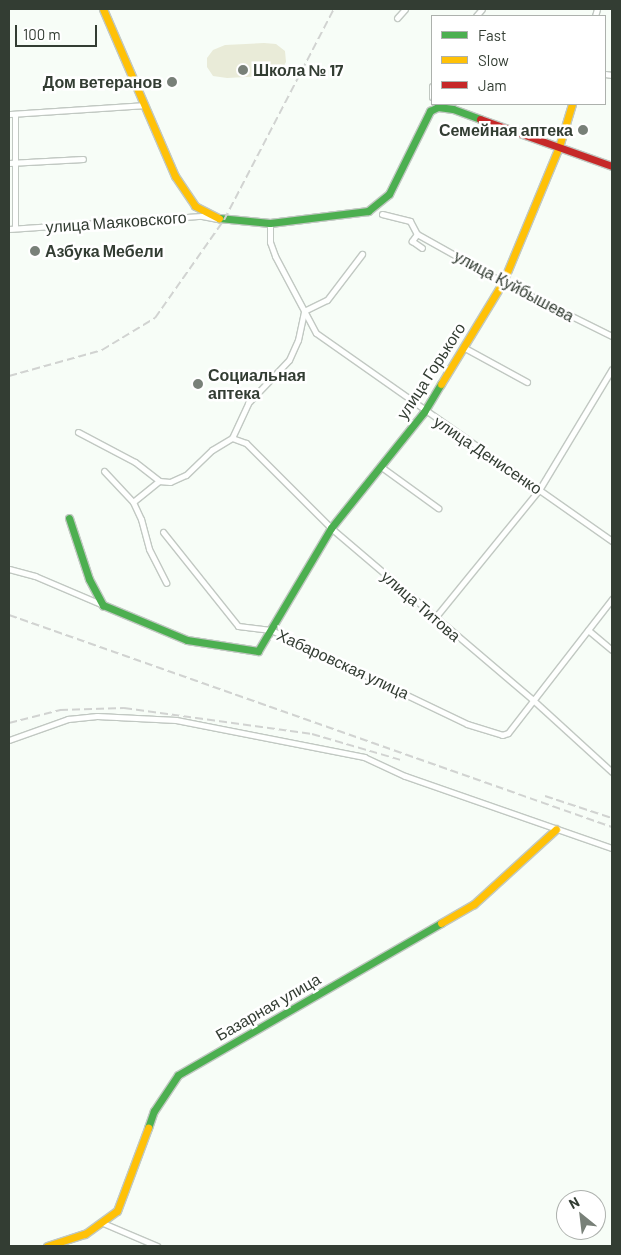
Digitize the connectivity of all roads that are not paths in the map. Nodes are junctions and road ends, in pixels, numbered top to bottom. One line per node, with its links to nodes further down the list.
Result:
1 (103, 9): 4 (street)
2 (405, 9): 3 (street)
3 (397, 18)
4 (144, 105): 7 (street); 14 (street)
5 (572, 105): 8 (street, улица Горького)
6 (433, 106): 8 (street); 15 (street)
7 (12, 114): 11 (street)
8 (559, 147): 12 (street); 21 (street, улица Горького)
9 (83, 159): 11 (street)
10 (9, 163): 11 (street)
11 (16, 163): 16 (street)
12 (612, 166)
13 (382, 214): 18 (street, улица Куйбышева)
14 (224, 220): 15 (street); 16 (street, улица Маяковского)
15 (270, 224): 22 (street, улица Денисенко)
16 (15, 228): 17 (street, улица Маяковского)
17 (9, 229)
18 (417, 234): 19 (street, улица Куйбышева); 21 (street, улица Куйбышева)
19 (422, 248)
20 (362, 254): 22 (street)
21 (502, 282): 23 (street, улица Куйбышева); 24 (street, улица Горького)
22 (304, 311): 27 (street, улица Денисенко); 29 (street)
23 (612, 336)
24 (463, 347): 26 (street); 27 (street, улица Горького)
25 (612, 369): 33 (street)
26 (527, 382)
27 (424, 412): 30 (street, улица Горького); 33 (street, улица Денисенко)
28 (78, 432): 32 (street)
29 (232, 438): 32 (street); 37 (street, улица Титова)
30 (380, 466): 35 (street); 37 (street, улица Горького)
31 (104, 471): 34 (street)
32 (159, 481): 34 (street)
33 (539, 490): 39 (street, улица Денисенко); 44 (street)
34 (133, 502): 41 (street)
35 (438, 508)
36 (69, 518): 43 (street)
37 (331, 528): 44 (street, улица Титова); 45 (street, улица Горького)
38 (162, 532): 45 (street, Хабаровская улица)
39 (612, 541)
40 (9, 569): 43 (street)
41 (166, 583)
42 (612, 599): 46 (street)
43 (103, 605): 45 (street, улица Горького)
44 (434, 619): 48 (street, улица Титова)
45 (271, 630): 48 (street, Хабаровская улица)
46 (588, 630): 47 (street); 48 (street)
47 (612, 650)
48 (532, 699): 51 (street, улица Титова)
49 (9, 740): 52 (street)
50 (612, 763): 51 (street)
51 (610, 770)
52 (556, 829): 53 (street); 54 (street, Базарная улица)
53 (612, 848)
54 (103, 1223): 55 (street, Базарная улица); 56 (street)
55 (47, 1246)
56 (158, 1246)

